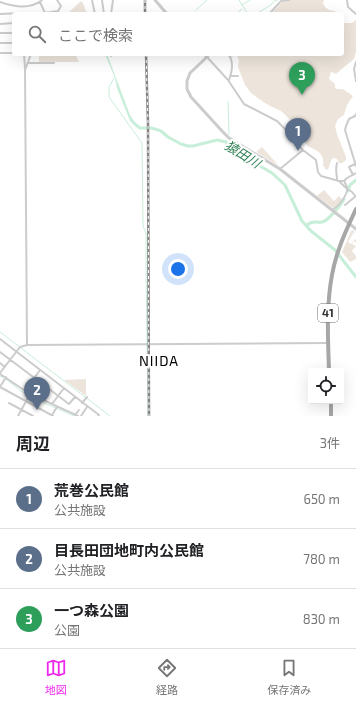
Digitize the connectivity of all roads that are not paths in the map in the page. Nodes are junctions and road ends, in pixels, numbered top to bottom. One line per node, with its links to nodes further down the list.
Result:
1 (57, 0): 14 (street)
2 (92, 0): 15 (street)
3 (102, 0): 16 (street)
4 (113, 0): 17 (street)
5 (155, 0): 18 (street)
6 (289, 0): 9 (street)
7 (347, 0): 22 (street)
8 (40, 1): 11 (street); 13 (street)
9 (281, 1): 19 (street)
10 (0, 2): 11 (street)
11 (22, 7): 12 (street)
12 (23, 12)
13 (45, 12)
14 (59, 12)
15 (95, 12)
16 (104, 12)
17 (111, 12)
18 (165, 12)
19 (271, 12)
20 (0, 14): 21 (street)
21 (12, 14)
22 (356, 14)
23 (12, 23): 24 (street)
24 (0, 24)
25 (0, 33): 26 (street)
26 (12, 33)
27 (0, 43): 28 (street)
28 (12, 43)
29 (0, 53): 30 (street)
30 (12, 53)
31 (24, 56): 38 (street)
32 (30, 56): 36 (street)
33 (206, 56): 41 (street); 47 (street)
34 (230, 56): 39 (street)
35 (356, 62): 42 (street)
36 (28, 63): 37 (street); 38 (street)
37 (54, 63)
38 (25, 70): 63 (street)
39 (230, 76): 40 (street); 41 (street)
40 (238, 76)
41 (229, 80): 44 (street)
42 (356, 81)
43 (356, 114): 46 (street)
44 (303, 150): 47 (street); 50 (street)
45 (337, 163): 50 (street)
46 (355, 165): 49 (street)
47 (280, 169): 56 (street)
48 (352, 169): 49 (street)
49 (355, 174): 51 (street)
50 (338, 181): 51 (street); 52 (street)
51 (344, 181): 52 (street)
52 (348, 190): 53 (street); 56 (street)
53 (356, 196): 54 (street)
54 (345, 204)
55 (356, 209): 58 (main road, 41)
56 (334, 211): 58 (street)
57 (356, 215): 58 (main road, 41)
58 (351, 224): 59 (street); 60 (main road, 41)
59 (356, 228)
60 (338, 256): 62 (main road, 41); 69 (main road, 41)
61 (0, 339): 65 (street)
62 (328, 343): 63 (street); 70 (main road, 41)
63 (27, 345): 65 (street)
64 (0, 352): 66 (street)
65 (16, 352): 66 (street); 71 (street)
66 (10, 360): 68 (street); 74 (street)
67 (0, 363): 68 (street)
68 (5, 367): 72 (street)
69 (330, 368)
70 (330, 368)
71 (40, 370): 74 (street); 77 (street)
72 (0, 373): 73 (street)
73 (6, 377): 75 (street); 78 (street)
74 (34, 378): 78 (street); 80 (street)
75 (1, 382): 76 (street)
76 (0, 387): 83 (street)
77 (64, 388): 80 (street); 81 (street)
78 (25, 391): 79 (street)
79 (30, 394): 83 (street); 86 (street)
80 (58, 396): 81 (street); 86 (street)
81 (75, 397): 85 (street)
82 (86, 398): 85 (street)
83 (26, 401): 90 (street); 94 (street)
84 (9, 403): 90 (street)
85 (82, 403): 88 (street)
86 (52, 404): 89 (street)
87 (330, 404): 97 (main road)
88 (87, 407): 95 (street); 96 (street)
89 (56, 408): 94 (street); 95 (street)
90 (21, 410): 92 (street); 93 (street)
91 (79, 410): 95 (street)
92 (18, 416)
93 (33, 416)
94 (52, 416)
95 (77, 416)
96 (98, 416)
97 (330, 416)

